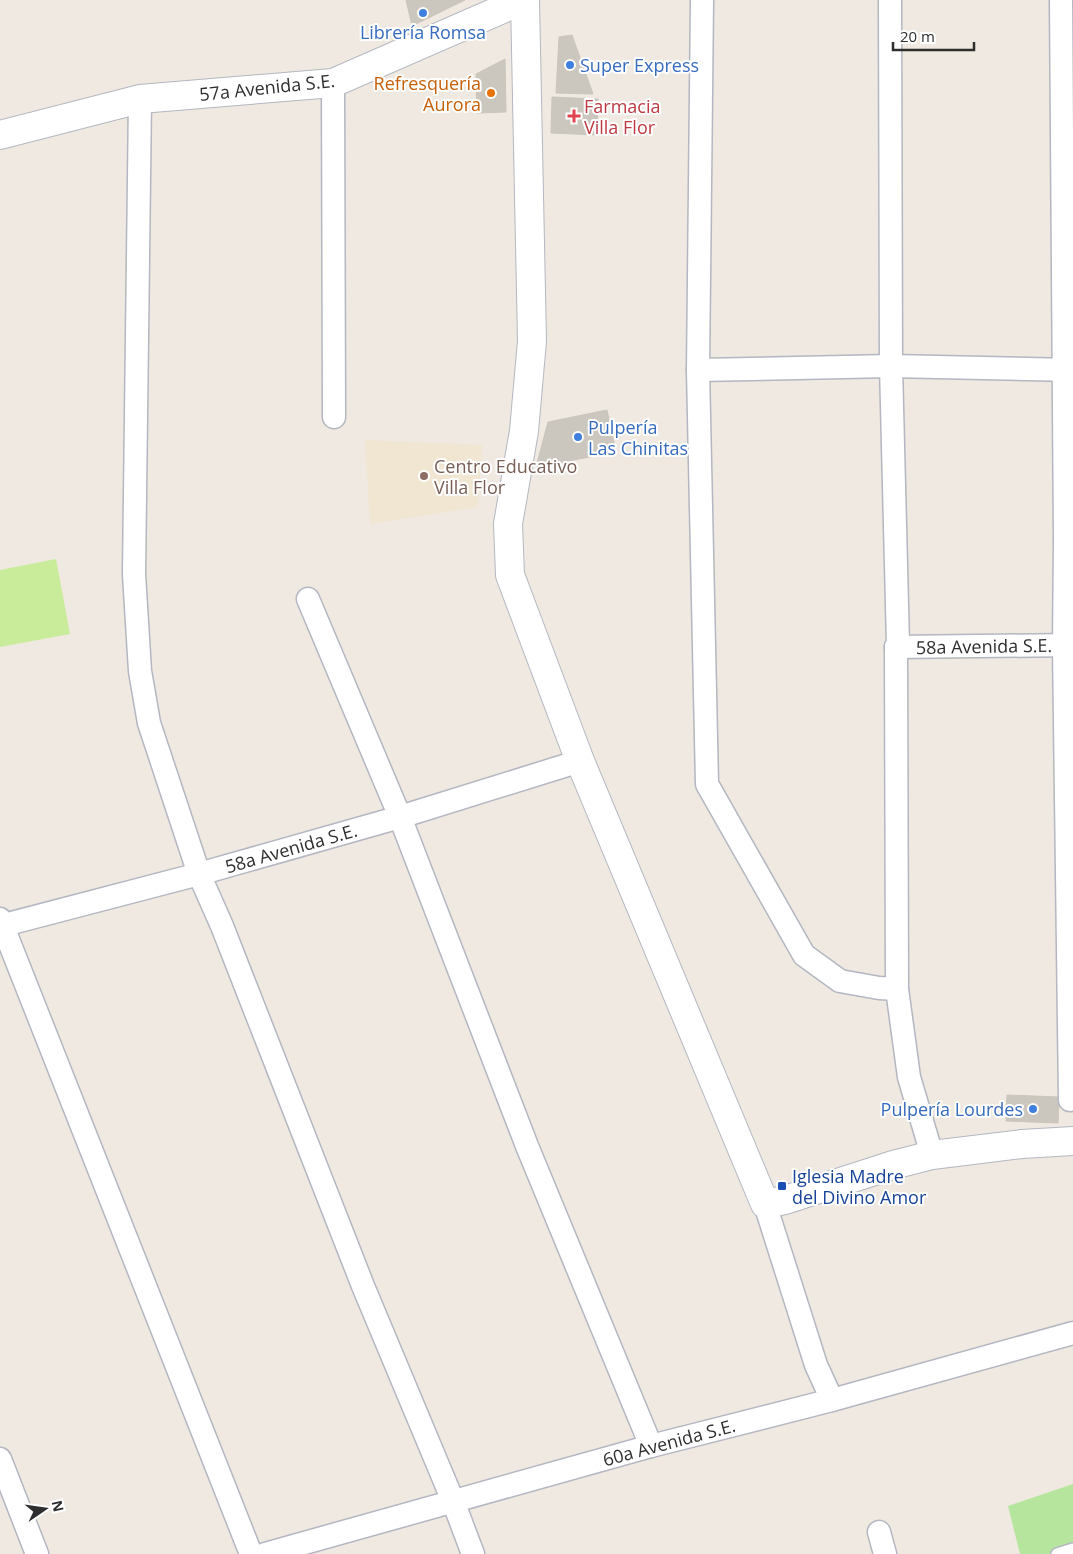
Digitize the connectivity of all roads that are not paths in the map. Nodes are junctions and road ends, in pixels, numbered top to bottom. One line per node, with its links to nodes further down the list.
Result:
1 (524, 0): 5 (street, 57a Avenida S.E.); 15 (street)
2 (702, 0): 9 (street)
3 (890, 0): 8 (street)
4 (1062, 0): 10 (street)
5 (333, 83): 6 (street, 57a Avenida S.E.); 11 (street)
6 (140, 98): 7 (street, 57a Avenida S.E.); 17 (street)
7 (0, 135)
8 (891, 366): 9 (street); 10 (street); 14 (street)
9 (698, 370): 19 (street)
10 (1068, 370): 13 (street)
11 (334, 417)
12 (308, 599): 16 (street)
13 (1068, 645): 14 (street, 58a Avenida S.E.); 20 (street)
14 (896, 647): 19 (street)
15 (580, 760): 16 (street, 58a Avenida S.E.); 23 (street)
16 (400, 817): 17 (street, 58a Avenida S.E.); 26 (street)
17 (199, 874): 18 (street, 58a Avenida S.E.); 28 (street)
18 (1, 923): 32 (street)
19 (897, 989): 22 (street)
20 (1070, 1100)
21 (1073, 1141): 22 (street)
22 (932, 1155): 23 (street)
23 (765, 1204): 25 (street)
24 (1073, 1333): 25 (street, 60a Avenida S.E.)
25 (832, 1400): 26 (street, 60a Avenida S.E.)
26 (651, 1446): 28 (street, 60a Avenida S.E.)
27 (0, 1459): 31 (street)
28 (453, 1501): 33 (street, 60a Avenida S.E.); 34 (street)
29 (879, 1532): 35 (street)
30 (1073, 1549): 36 (lane)
31 (37, 1554)
32 (251, 1554)
33 (265, 1554)
34 (473, 1554)
35 (885, 1554)
36 (1057, 1554)

